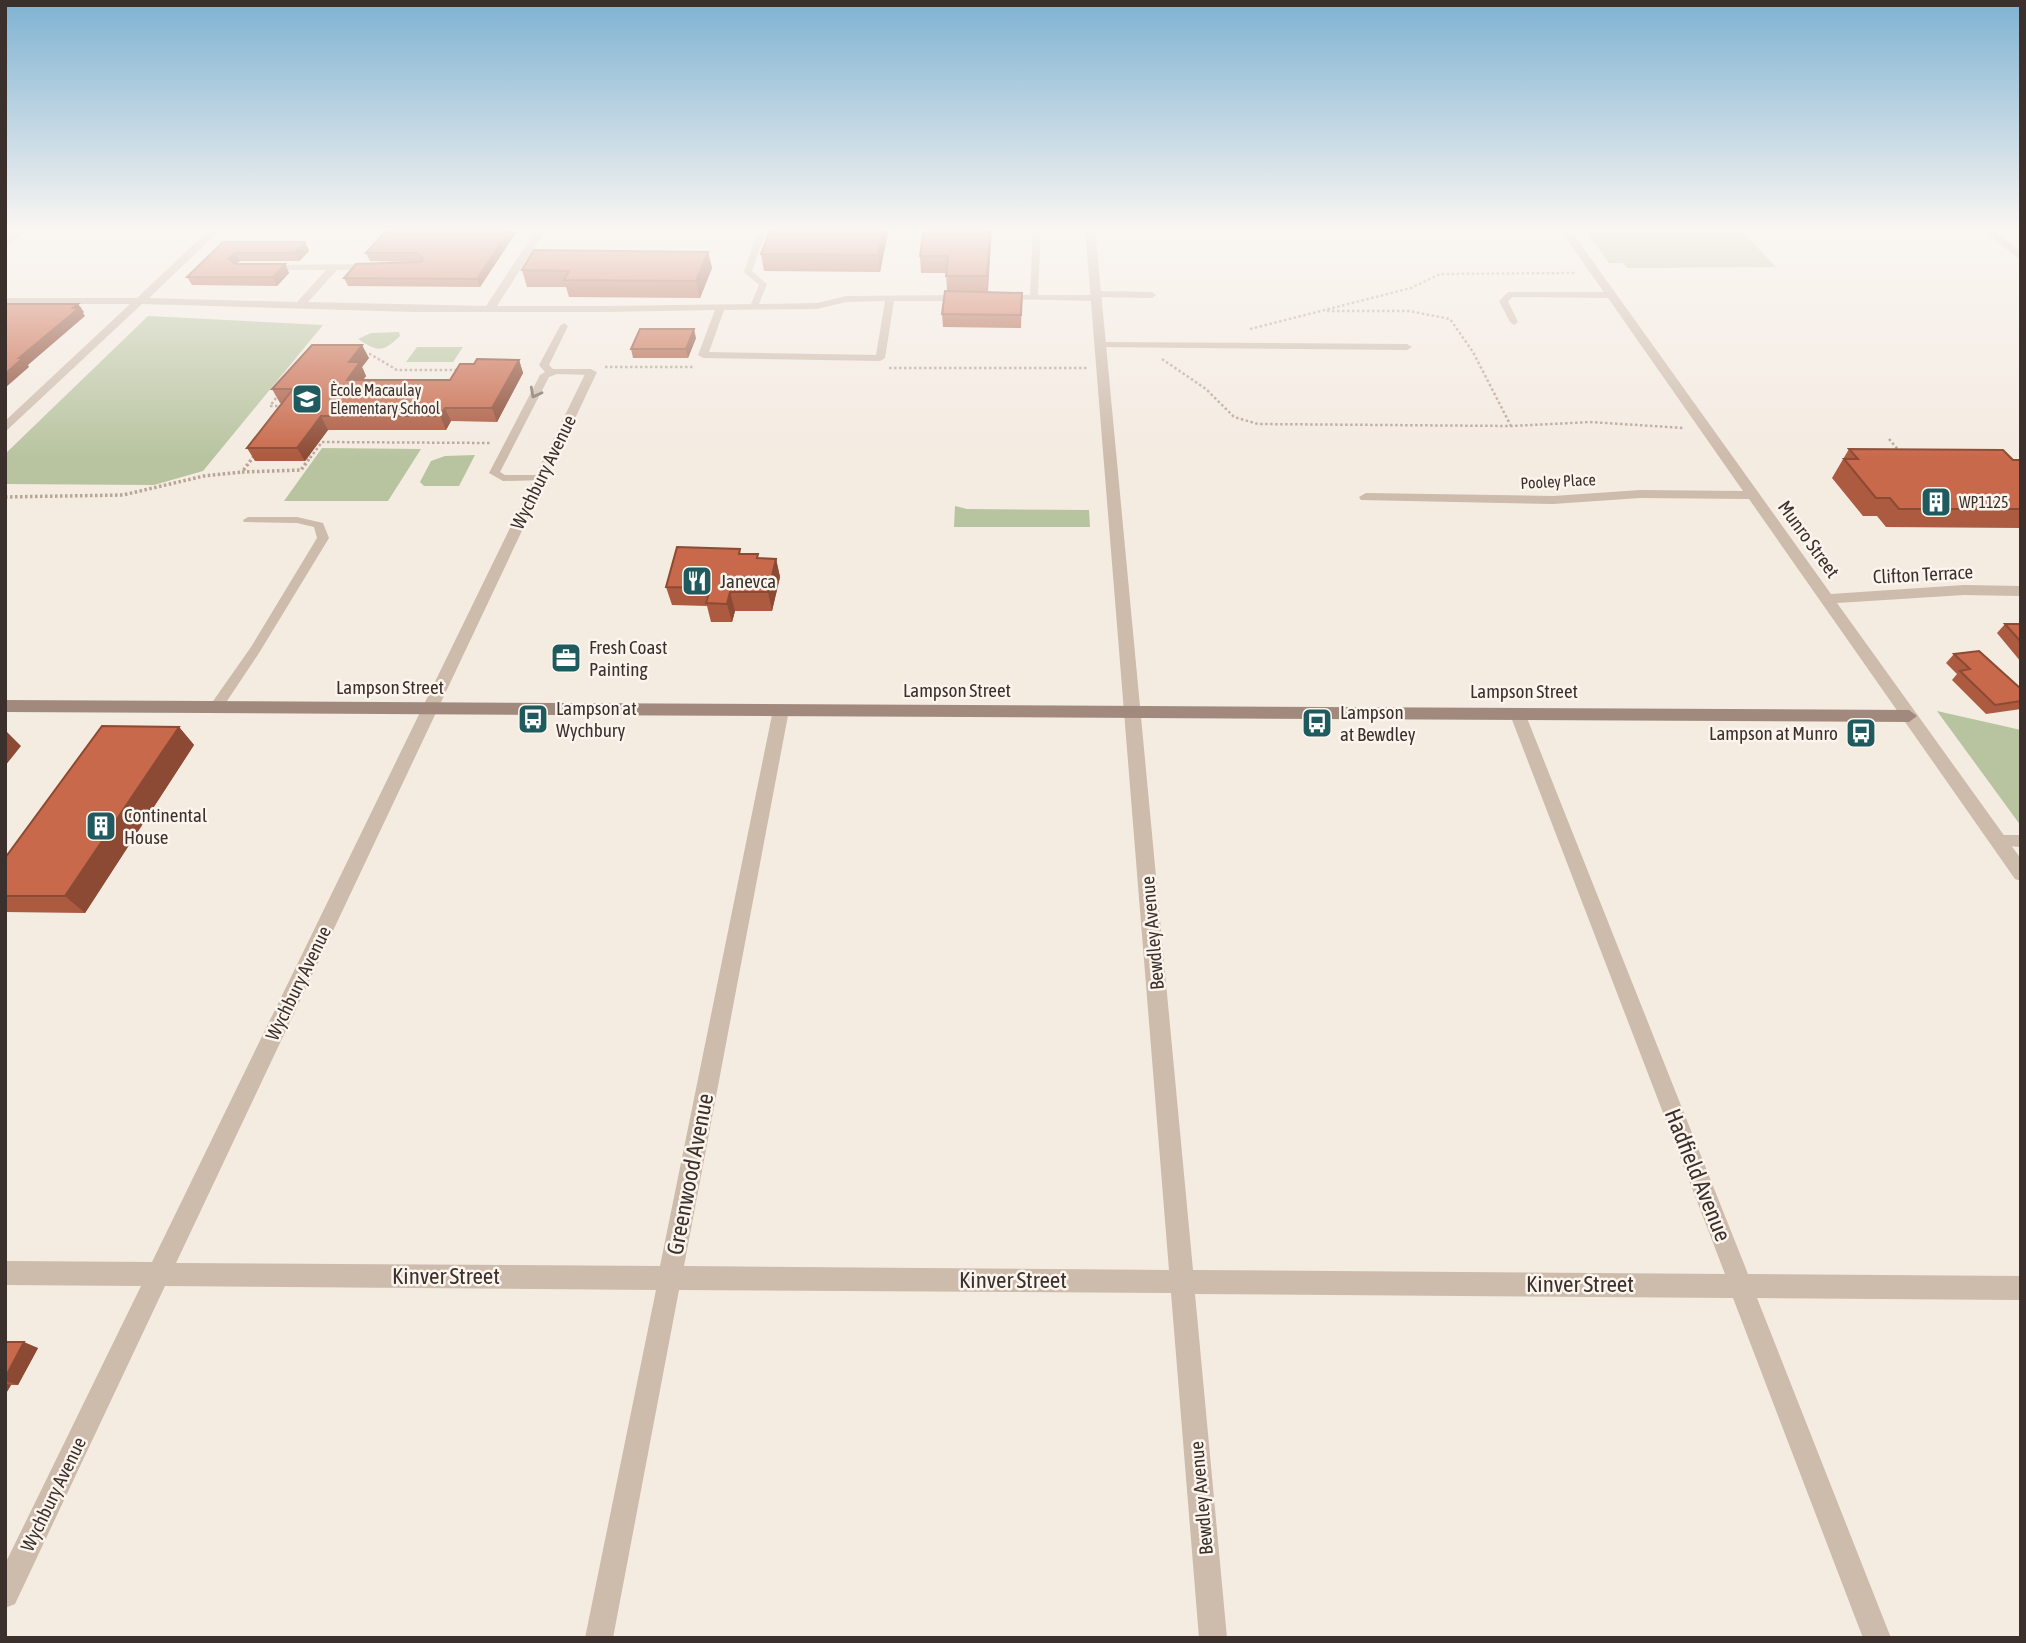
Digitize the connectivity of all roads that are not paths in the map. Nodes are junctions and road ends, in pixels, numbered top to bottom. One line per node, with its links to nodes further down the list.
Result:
1 (136, 305): 22 (street)
2 (286, 305): 3 (street)
3 (299, 305): 11 (street)
4 (492, 305): 11 (street)
5 (822, 305): 10 (lane)
6 (889, 305): 13 (lane)
7 (1097, 305): 16 (street, Bewdley Avenue)
8 (1505, 305): 14 (lane)
9 (1618, 305): 24 (street, Munro Street)
10 (754, 307): 13 (lane)
11 (489, 309): 12 (street)
12 (604, 309): 13 (lane)
13 (720, 309)
14 (1514, 322)
15 (564, 326): 20 (lane)
16 (1100, 345): 17 (lane); 33 (street, Bewdley Avenue)
17 (1231, 345): 18 (lane); 19 (lane)
18 (1407, 347)
19 (1238, 357)
20 (551, 372): 21 (lane); 23 (lane, one-way to 23)
21 (591, 372): 23 (street, Wychbury Avenue)
22 (5, 428)
23 (540, 478): 31 (street, Wychbury Avenue)
24 (1752, 495): 25 (street, Pooley Place); 28 (street, Munro Street)
25 (1366, 497)
26 (248, 520): 30 (lane)
27 (2021, 591): 28 (street, Clifton Terrace)
28 (1826, 599): 35 (street, Munro Street)
29 (5, 706): 30 (street, Lampson Street)
30 (216, 707): 31 (street, Lampson Street)
31 (430, 708): 32 (street, Lampson Street); 40 (street, Wychbury Avenue)
32 (781, 710): 33 (street, Lampson Street); 41 (street, Greenwood Avenue)
33 (1133, 712): 34 (street, Lampson Street); 42 (street, Bewdley Avenue)
34 (1517, 712): 35 (street, Lampson Street); 43 (street, Hadfield Avenue)
35 (1909, 716): 36 (street, Munro Street)
36 (1997, 841): 37 (lane); 38 (street, Munro Street)
37 (2021, 841)
38 (2021, 874)
39 (5, 1273): 40 (street, Kinver Street)
40 (159, 1274): 41 (street, Kinver Street); 45 (street, Wychbury Avenue)
41 (669, 1279): 42 (street, Kinver Street); 46 (street, Greenwood Avenue)
42 (1182, 1282): 43 (street, Kinver Street); 47 (street, Bewdley Avenue)
43 (1740, 1285): 44 (street, Kinver Street); 48 (street, Hadfield Avenue)
44 (2021, 1288)
45 (5, 1594)
46 (599, 1638)
47 (1213, 1638)
48 (1877, 1638)

